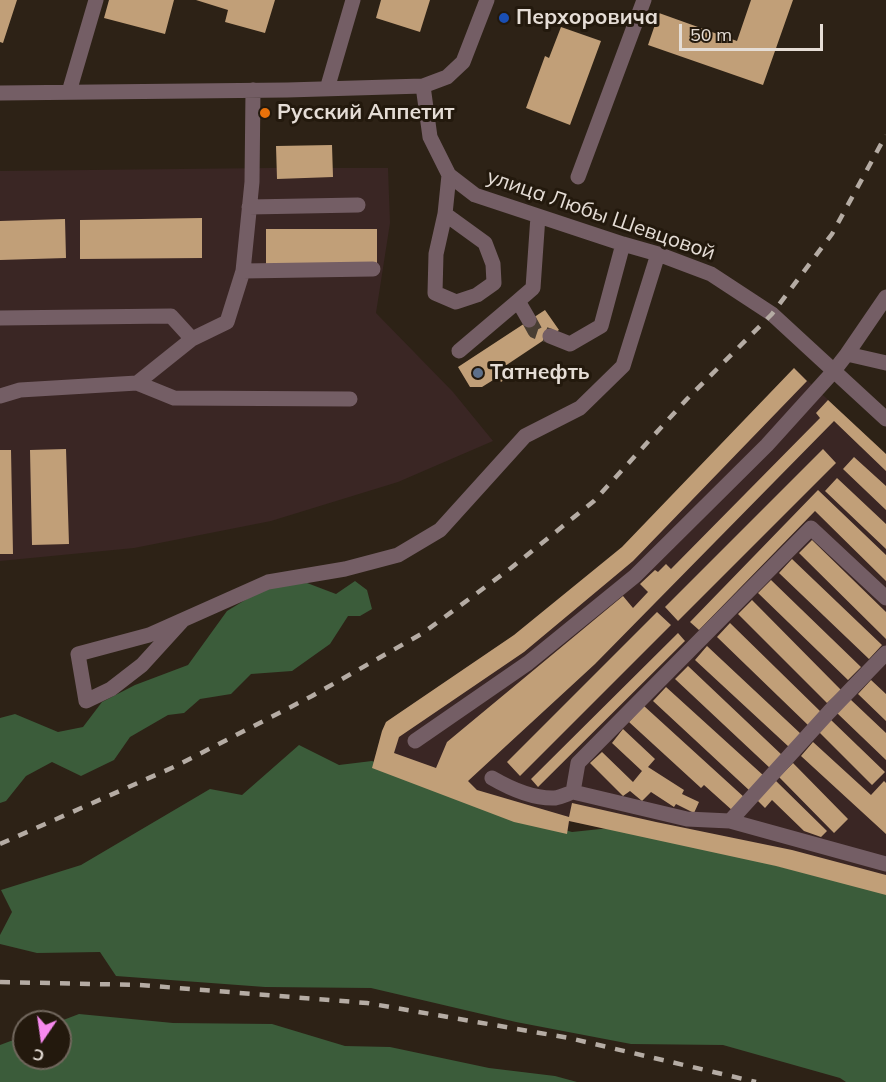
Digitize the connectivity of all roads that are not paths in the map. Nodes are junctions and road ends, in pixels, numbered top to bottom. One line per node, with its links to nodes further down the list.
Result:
1 (96, 0): 8 (street)
2 (353, 0): 6 (street)
3 (487, 0): 5 (street)
4 (644, 0): 11 (street)
5 (423, 86): 6 (street); 10 (street, улица Любы Шевцовой)
6 (327, 89): 7 (street)
7 (253, 90): 8 (street); 13 (street)
8 (69, 92): 9 (street)
9 (0, 93)
10 (449, 175): 14 (street); 15 (street, улица Любы Шевцовой)
11 (578, 177)
12 (358, 205): 13 (street)
13 (249, 207): 19 (street)
14 (445, 214): 14 (street)
15 (538, 216): 16 (street, улица Любы Шевцовой); 21 (street)
16 (623, 244): 17 (street, улица Любы Шевцовой); 24 (street)
17 (658, 254): 29 (street, улица Любы Шевцовой); 35 (street)
18 (373, 268): 19 (street)
19 (243, 271): 25 (street)
20 (886, 297): 27 (street)
21 (518, 301): 23 (street); 26 (street)
22 (0, 318): 25 (street)
23 (529, 320)
24 (550, 336)
25 (192, 339): 30 (street)
26 (459, 351)
27 (847, 354): 28 (street); 29 (street)
28 (886, 363)
29 (833, 372): 33 (street, улица Любы Шевцовой); 37 (street)
30 (136, 383): 31 (street); 32 (street)
31 (0, 396)
32 (350, 399)
33 (886, 418)
34 (886, 598): 39 (street)
35 (183, 620): 35 (street)
36 (886, 653): 40 (street)
37 (415, 741)
38 (492, 778): 39 (street)
39 (573, 792): 40 (street)
40 (730, 821): 41 (street)
41 (886, 864)

